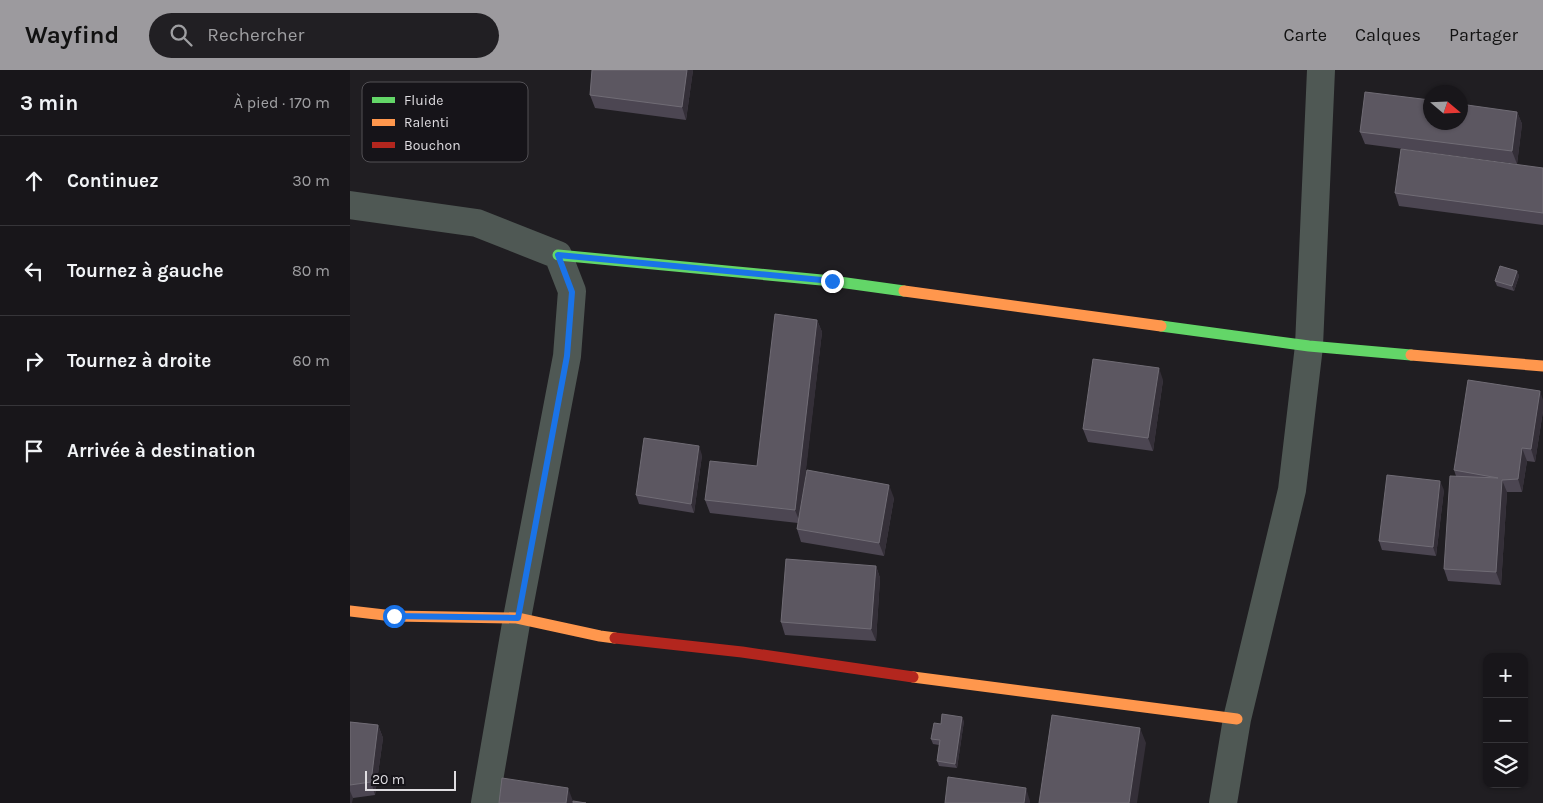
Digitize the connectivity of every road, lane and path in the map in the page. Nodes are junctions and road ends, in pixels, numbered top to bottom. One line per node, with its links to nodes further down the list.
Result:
1 (1321, 70): 4 (street)
2 (350, 205): 3 (street)
3 (558, 255): 4 (street); 7 (street)
4 (1309, 346): 5 (street); 8 (street)
5 (1543, 366)
6 (350, 611): 7 (street)
7 (518, 618): 8 (street); 9 (street)
8 (1237, 719): 10 (street)
9 (485, 803)
10 (1223, 803)

